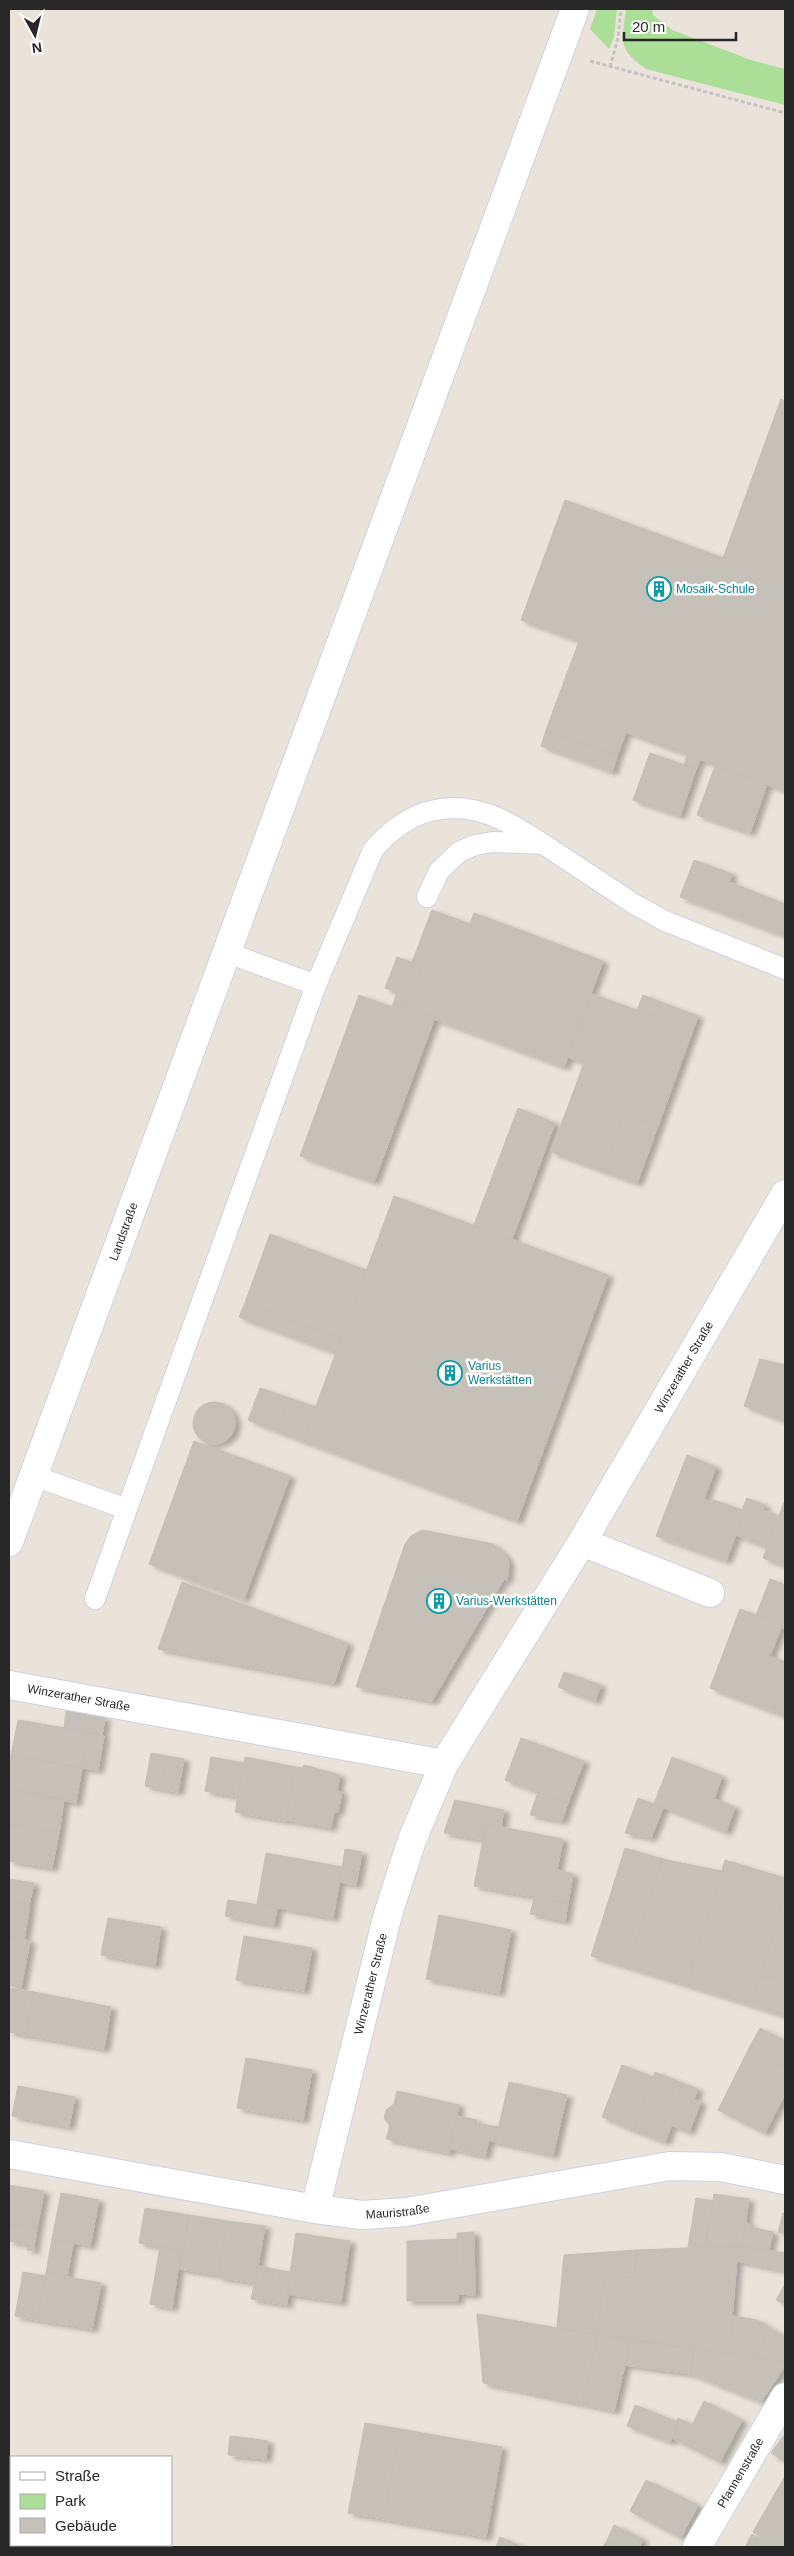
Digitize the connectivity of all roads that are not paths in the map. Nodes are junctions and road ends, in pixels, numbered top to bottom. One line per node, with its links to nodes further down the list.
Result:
1 (575, 9): 4 (street, Landstraße)
2 (543, 844): 3 (lane); 5 (lane); 6 (lane)
3 (427, 897)
4 (225, 952): 6 (lane); 8 (street, Landstraße)
5 (785, 969)
6 (316, 985): 9 (lane)
7 (785, 1194): 11 (street, Winzerather Straße)
8 (34, 1476): 9 (lane); 10 (street, Landstraße)
9 (127, 1509): 13 (lane)
10 (9, 1542)
11 (582, 1542): 12 (street); 15 (street, Winzerather Straße)
12 (710, 1593)
13 (96, 1599)
14 (9, 1685): 15 (street, Winzerather Straße)
15 (444, 1764): 18 (street, Winzerather Straße)
16 (9, 2154): 18 (street, Mauristraße)
17 (785, 2180): 18 (street, Mauristraße)
18 (315, 2209)
19 (785, 2397): 20 (street, Pfannenstraße)
20 (697, 2547)

